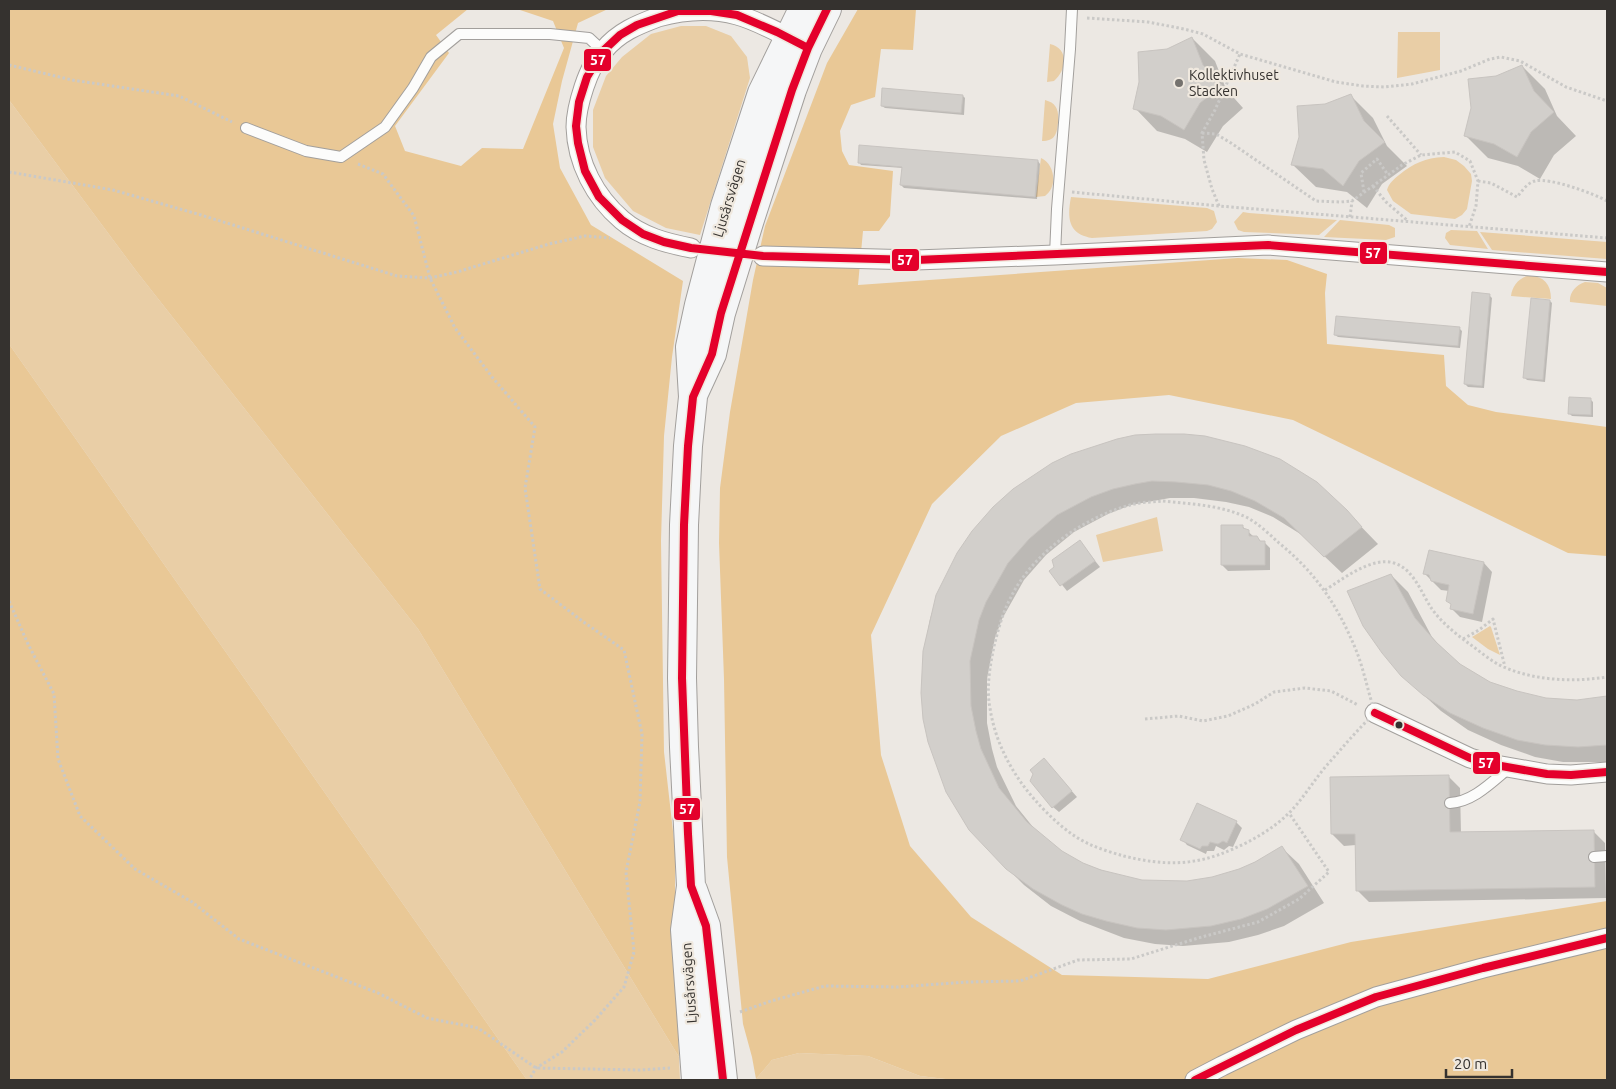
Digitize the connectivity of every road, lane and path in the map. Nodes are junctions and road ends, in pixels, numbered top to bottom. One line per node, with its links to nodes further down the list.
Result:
1 (803, 9): 4 (main road, Ljusårsvägen)
2 (827, 9): 4 (main road, Ljusårsvägen)
3 (1072, 13): 6 (path); 18 (lane)
4 (798, 43): 5 (street); 46 (main road, Ljusårsvägen)
5 (602, 51): 13 (lane); 28 (street)
6 (1240, 54): 8 (path); 11 (path)
7 (9, 66): 10 (path)
8 (1607, 100)
9 (1387, 116): 12 (path)
10 (246, 128): 13 (lane)
11 (1202, 133): 20 (path); 22 (path)
12 (1420, 155): 15 (path); 16 (path)
13 (341, 157): 32 (path)
14 (9, 172): 32 (path)
15 (1388, 174): 17 (path); 19 (path)
16 (1478, 181): 21 (path); 25 (path)
17 (1373, 186): 19 (path); 24 (path)
18 (1059, 191): 22 (path); 29 (lane)
19 (1364, 192): 20 (path)
20 (1352, 201): 23 (path)
21 (1607, 202)
22 (1219, 206): 23 (path)
23 (1350, 216): 24 (path)
24 (1408, 221): 25 (path)
25 (1469, 226): 27 (path)
26 (611, 238): 32 (path)
27 (1607, 238)
28 (691, 248)
29 (1055, 255): 30 (street); 31 (street)
30 (763, 256)
31 (1607, 272)
32 (430, 278): 49 (path)
33 (1324, 590): 35 (path); 38 (path); 43 (path)
34 (9, 601): 49 (path)
35 (1463, 640): 36 (path); 36 (path)
36 (1505, 668): 37 (path)
37 (1607, 677)
38 (1375, 713): 39 (path); 40 (street); 43 (path)
39 (1145, 719)
40 (1508, 768): 41 (street); 42 (lane)
41 (1607, 772)
42 (1450, 803)
43 (1289, 813): 48 (path)
44 (1607, 856): 45 (lane)
45 (1594, 857)
46 (691, 886): 52 (main road, Ljusårsvägen); 53 (main road, Ljusårsvägen)
47 (1607, 938): 54 (street)
48 (738, 1013)
49 (536, 1068): 50 (path); 51 (path)
50 (672, 1068)
51 (529, 1080)
52 (696, 1080)
53 (724, 1080)
54 (1195, 1080)

